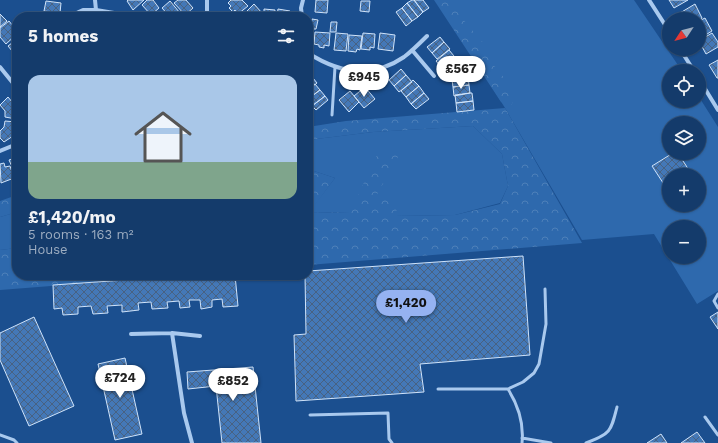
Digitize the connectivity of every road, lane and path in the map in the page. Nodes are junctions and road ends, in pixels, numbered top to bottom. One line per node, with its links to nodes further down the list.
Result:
1 (95, 0): 5 (street)
2 (207, 0): 8 (street)
3 (303, 0): 9 (street)
4 (650, 0): 10 (street)
5 (96, 10): 6 (street); 7 (street)
6 (79, 12)
7 (108, 12)
8 (207, 12)
9 (301, 12)
10 (662, 20)
11 (427, 36): 12 (street)
12 (412, 50): 14 (street); 16 (street)
13 (313, 56): 14 (street)
14 (335, 67): 20 (lane)
15 (0, 68): 17 (street)
16 (434, 76)
17 (12, 82)
18 (706, 90): 19 (street)
19 (718, 110)
20 (332, 115)
21 (12, 146): 22 (street)
22 (0, 151)
23 (545, 289): 30 (lane)
24 (718, 294): 25 (lane)
25 (718, 308)
26 (172, 333): 27 (street); 28 (street); 39 (street)
27 (131, 334)
28 (200, 336)
29 (438, 389): 30 (lane)
30 (508, 389): 36 (lane)
31 (617, 407): 44 (lane)
32 (310, 415): 37 (lane)
33 (705, 417): 35 (lane)
34 (0, 435): 38 (lane)
35 (718, 435)
36 (522, 438): 42 (lane); 43 (lane)
37 (389, 439): 40 (lane); 41 (lane)
38 (17, 443)
39 (192, 443)
40 (387, 443)
41 (392, 443)
42 (522, 443)
43 (551, 443)
44 (586, 443)

